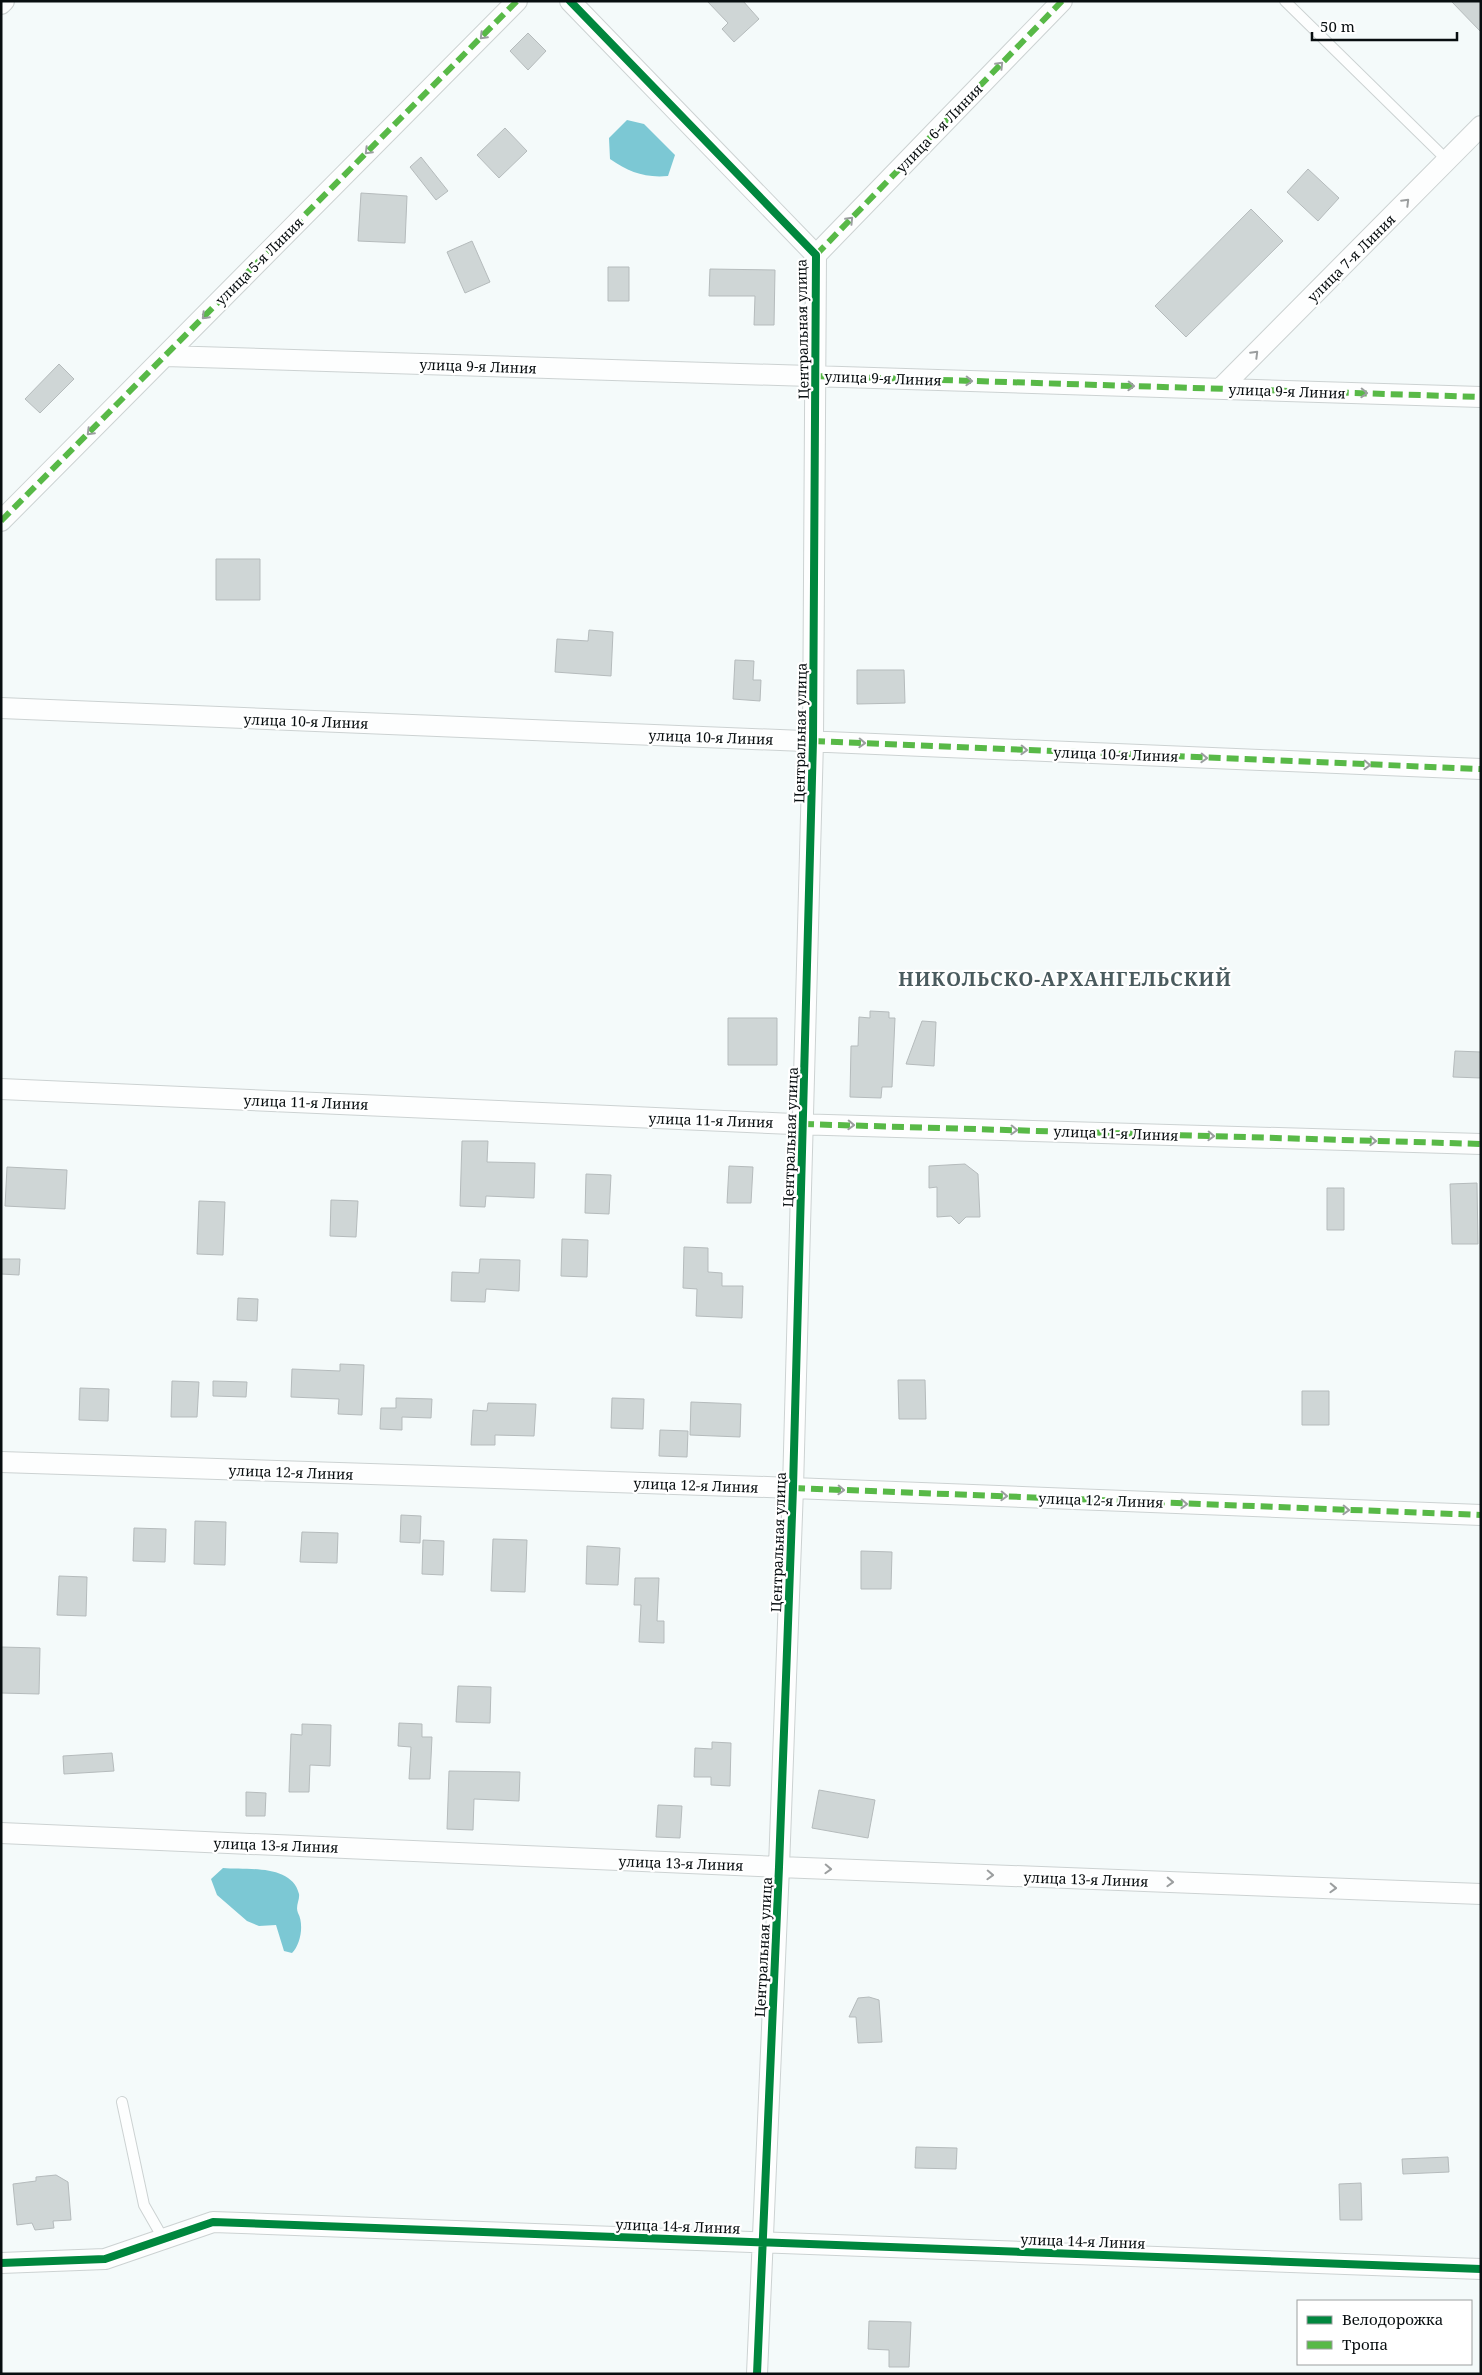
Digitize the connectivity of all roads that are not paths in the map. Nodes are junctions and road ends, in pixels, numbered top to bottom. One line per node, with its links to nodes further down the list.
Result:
1 (517, 1): 8 (street, улица 5-я Линия, one-way to 8)
2 (570, 1): 7 (street, Центральная улица)
3 (1062, 1): 7 (street, улица 6-я Линия, one-way to 3)
4 (1285, 1): 6 (lane)
5 (1481, 126): 6 (street, улица 7-я Линия)
6 (1447, 160): 10 (street, улица 7-я Линия, one-way to 6)
7 (816, 255): 9 (street, Центральная улица)
8 (165, 356): 9 (street, улица 9-я Линия); 12 (street, улица 5-я Линия, one-way to 12)
9 (815, 376): 10 (street, улица 9-я Линия, one-way to 10); 14 (street, Центральная улица)
10 (1220, 389): 11 (street, улица 9-я Линия, one-way to 11)
11 (1481, 397)
12 (1, 521)
13 (1, 708): 14 (street, улица 10-я Линия)
14 (813, 741): 15 (street, улица 10-я Линия, one-way to 15); 17 (street, Центральная улица)
15 (1481, 769)
16 (1, 1089): 17 (street, улица 11-я Линия)
17 (802, 1124): 18 (street, улица 11-я Линия, one-way to 18); 20 (street, Центральная улица)
18 (1481, 1144)
19 (1, 1462): 20 (street, улица 12-я Линия)
20 (793, 1488): 21 (street, улица 12-я Линия, one-way to 21); 23 (street, Центральная улица)
21 (1481, 1516)
22 (1, 1833): 23 (street, улица 13-я Линия)
23 (779, 1867): 24 (street, улица 13-я Линия, one-way to 24); 27 (street, Центральная улица)
24 (1481, 1894)
25 (122, 2102): 26 (lane)
26 (164, 2240): 27 (street, улица 14-я Линия); 28 (street, улица 14-я Линия)
27 (762, 2242): 29 (street, улица 14-я Линия); 30 (street, Центральная улица)
28 (1, 2263)
29 (1481, 2269)
30 (757, 2374)

